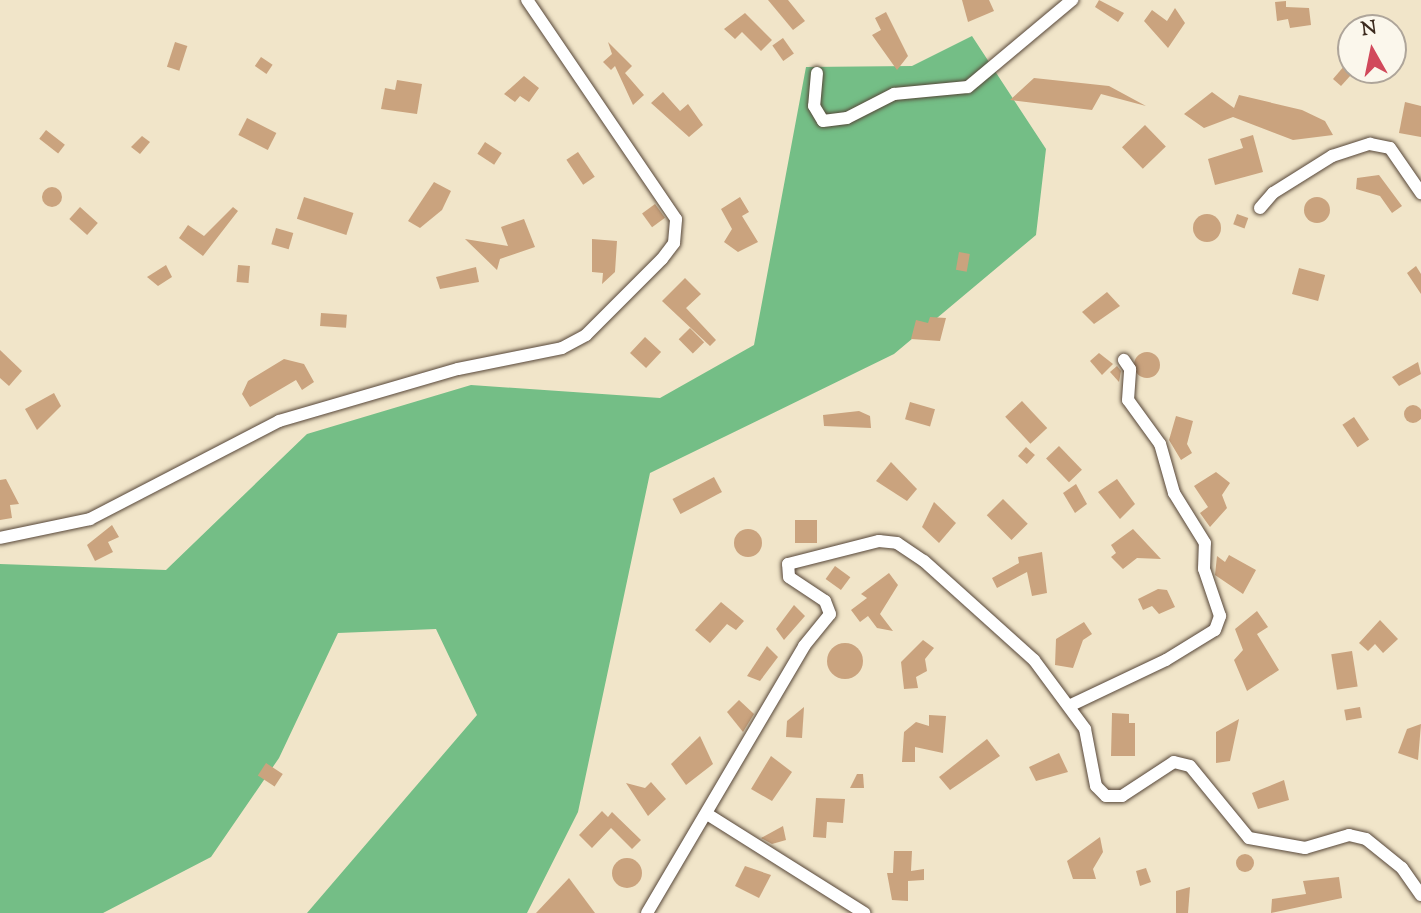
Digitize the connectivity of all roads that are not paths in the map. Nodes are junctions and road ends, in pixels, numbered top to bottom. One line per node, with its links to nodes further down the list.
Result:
1 (527, 0): 7 (street)
2 (1072, 0): 3 (street)
3 (817, 73)
4 (1421, 192): 5 (street)
5 (1260, 208)
6 (1124, 360): 8 (street)
7 (0, 538)
8 (1069, 706): 9 (street); 10 (street)
9 (707, 814): 11 (street); 12 (street)
10 (1421, 895)
11 (647, 913)
12 (864, 913)

